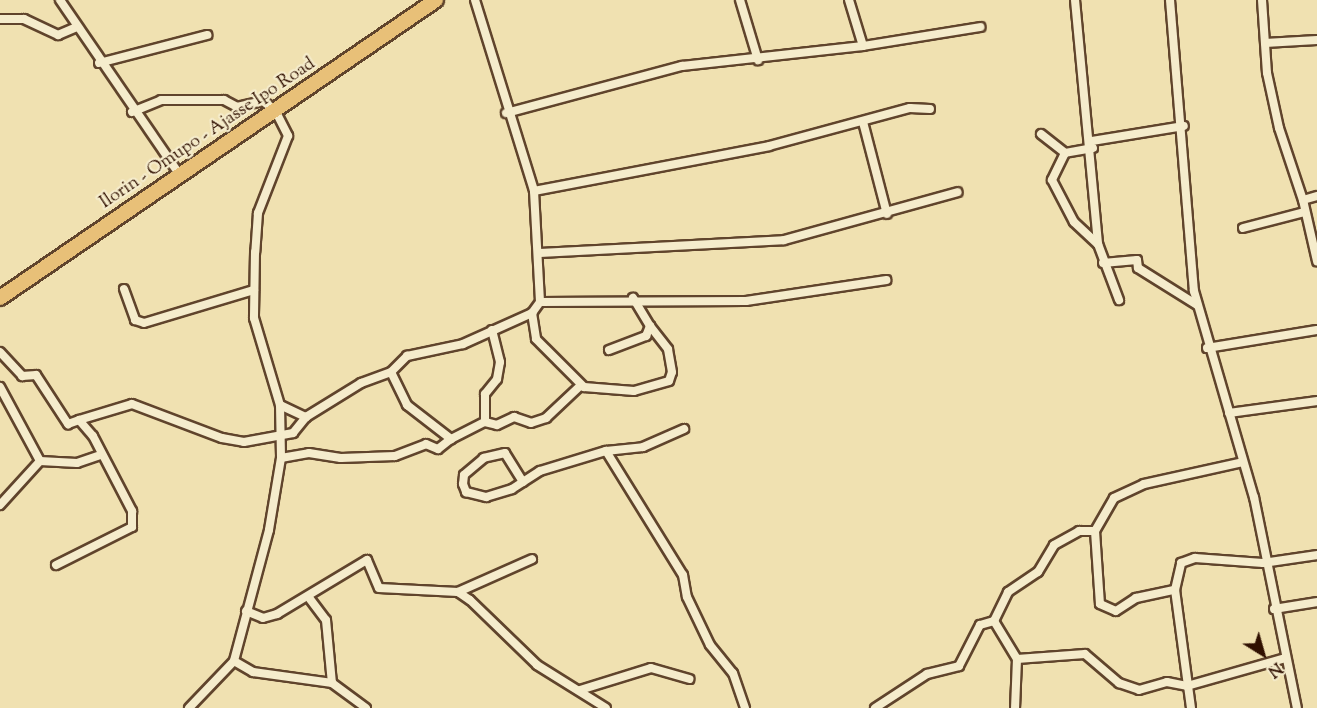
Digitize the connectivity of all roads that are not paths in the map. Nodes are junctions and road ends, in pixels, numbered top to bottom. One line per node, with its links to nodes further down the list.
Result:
1 (60, 0): 10 (street)
2 (436, 0): 19 (highway, Ilorin - Omupo - Ajasse Ipo Road)
3 (475, 0): 21 (street)
4 (740, 0): 16 (street)
5 (849, 0): 15 (street)
6 (1075, 0): 25 (street)
7 (1170, 0): 23 (street)
8 (1262, 0): 14 (street)
9 (0, 19): 10 (street)
10 (77, 27): 17 (street)
11 (980, 27): 15 (street)
12 (207, 35): 17 (street)
13 (1317, 40): 14 (street)
14 (1264, 43): 31 (street)
15 (863, 46): 16 (street)
16 (758, 60): 21 (street)
17 (99, 63): 20 (street)
18 (930, 109): 22 (street)
19 (275, 110): 20 (street); 27 (highway, Ilorin - Omupo - Ajasse Ipo Road); 42 (street)
20 (132, 111): 27 (street)
21 (506, 113): 28 (street)
22 (862, 122): 28 (street); 33 (street)
23 (1184, 126): 25 (street); 47 (street)
24 (1041, 134): 26 (street)
25 (1093, 144): 26 (street); 36 (street)
26 (1065, 153): 36 (street)
27 (181, 177): 43 (highway, Ilorin - Omupo - Ajasse Ipo Road)
28 (534, 191): 37 (street)
29 (958, 192): 33 (street)
30 (1317, 196): 31 (street)
31 (1303, 200): 32 (street)
32 (1305, 212): 34 (street); 35 (street)
33 (886, 214): 37 (street)
34 (1244, 228)
35 (1314, 237): 38 (street)
36 (1098, 244): 39 (street)
37 (539, 253): 46 (street)
38 (1317, 261)
39 (1103, 263): 45 (street); 47 (street)
40 (886, 280): 44 (street)
41 (124, 288): 42 (street)
42 (254, 290): 59 (street)
43 (0, 298)
44 (633, 298): 46 (street); 49 (street)
45 (1119, 300)
46 (540, 302): 48 (street)
47 (1197, 306): 52 (street)
48 (532, 313): 50 (street); 56 (street)
49 (650, 326): 53 (street); 56 (street)
50 (492, 330): 55 (street); 63 (street)
51 (1317, 330): 52 (street)
52 (1207, 348): 60 (street)
53 (609, 350)
54 (0, 352): 62 (street)
55 (390, 372): 61 (street); 66 (street)
56 (581, 385): 63 (street)
57 (1, 390): 70 (street)
58 (1317, 401): 60 (street)
59 (280, 405): 61 (street); 65 (street)
60 (1229, 413): 71 (street)
61 (306, 417): 65 (street)
62 (79, 420): 65 (street); 68 (street)
63 (485, 422): 66 (street)
64 (684, 429): 67 (street)
65 (278, 434): 69 (street)
66 (451, 439): 69 (street)
67 (606, 451): 72 (street); 96 (street)
68 (100, 455): 70 (street); 78 (street)
69 (281, 458): 84 (street)
70 (40, 461): 73 (street)
71 (1244, 462): 74 (street); 77 (street)
72 (523, 482): 72 (street)
73 (0, 505)
74 (1095, 531): 79 (street); 85 (street)
75 (1317, 555): 77 (street)
76 (532, 559): 80 (street)
77 (1263, 563): 79 (street); 83 (street)
78 (56, 565)
79 (1175, 590): 91 (street)
80 (458, 592): 81 (street); 92 (street)
81 (309, 599): 84 (street); 90 (street)
82 (1317, 602): 83 (street)
83 (1274, 609): 86 (street)
84 (246, 611): 88 (street)
85 (994, 621): 87 (street); 97 (street)
86 (1285, 658): 91 (street); 100 (street)
87 (1017, 659): 91 (street); 98 (street)
88 (234, 661): 90 (street); 93 (street)
89 (689, 679): 92 (street)
90 (332, 683): 94 (street)
91 (1187, 686): 99 (street)
92 (580, 690): 95 (street)
93 (189, 708)
94 (366, 708)
95 (606, 708)
96 (745, 708)
97 (875, 708)
98 (1015, 708)
99 (1191, 708)
100 (1297, 708)

